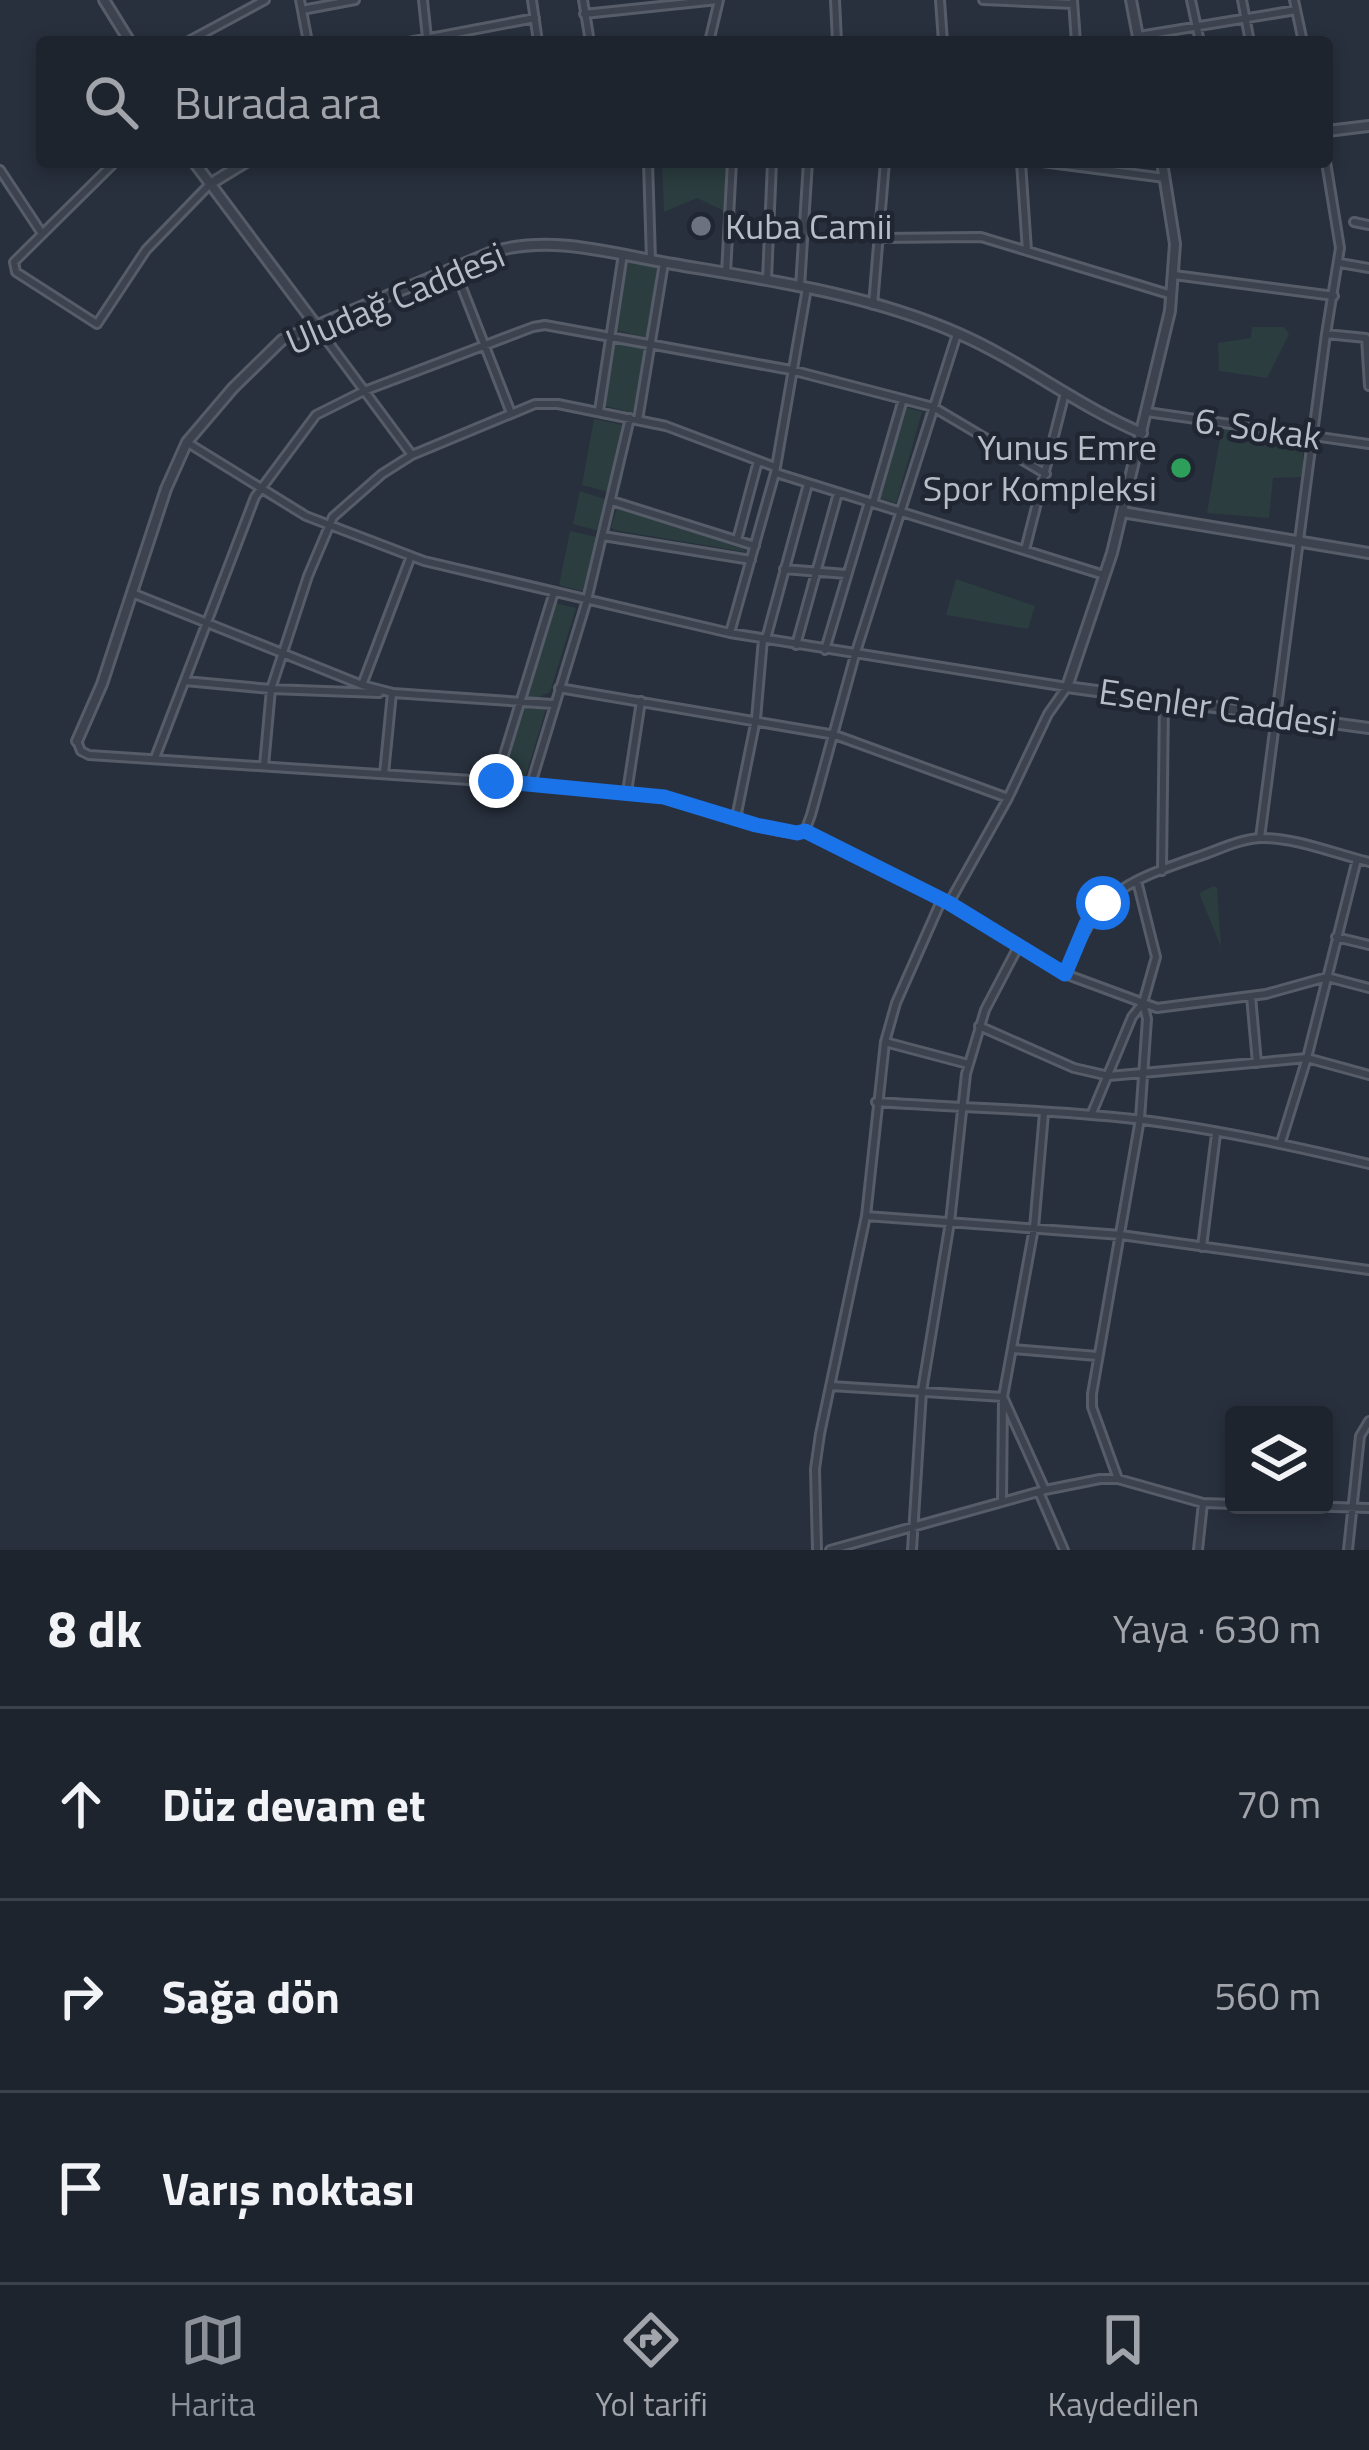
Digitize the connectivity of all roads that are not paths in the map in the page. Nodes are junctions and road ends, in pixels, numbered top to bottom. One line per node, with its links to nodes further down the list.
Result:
1 (104, 0): 24 (street)
2 (266, 0): 25 (street)
3 (355, 0): 17 (street)
4 (423, 0): 27 (street)
5 (532, 0): 21 (street)
6 (583, 0): 20 (street)
7 (718, 0): 18 (street); 31 (street)
8 (835, 0): 32 (street)
9 (940, 0): 33 (street)
10 (983, 0): 15 (street)
11 (1131, 0): 35 (street)
12 (1191, 0): 23 (street)
13 (1243, 0): 22 (street)
14 (1294, 0): 19 (street)
15 (995, 1): 16 (street)
16 (1073, 2): 34 (street)
17 (301, 5): 26 (street)
18 (623, 5): 20 (street)
19 (1296, 10): 22 (street); 39 (street)
20 (584, 14): 30 (street)
21 (535, 18): 28 (street); 29 (street)
22 (1245, 18): 23 (street); 38 (street)
23 (1198, 26): 36 (street); 37 (street)
24 (126, 36)
25 (198, 36)
26 (307, 36)
27 (427, 36)
28 (451, 36)
29 (537, 36)
30 (589, 36)
31 (710, 36)
32 (837, 36)
33 (943, 36)
34 (1076, 36)
35 (1138, 36)
36 (1153, 36)
37 (1199, 36)
38 (1249, 36)
39 (1302, 36)
40 (1369, 126): 41 (street)
41 (1333, 130)
42 (109, 168): 59 (street)
43 (198, 168): 56 (street)
44 (236, 168): 56 (street)
45 (648, 168): 63 (street)
46 (732, 168): 68 (street)
47 (772, 168): 70 (street)
48 (808, 168): 71 (street)
49 (885, 168): 60 (street)
50 (1021, 168): 61 (street)
51 (1088, 168): 55 (street)
52 (1163, 168): 55 (street)
53 (1327, 168): 65 (street)
54 (0, 170): 59 (street)
55 (1165, 178): 69 (street)
56 (210, 184): 59 (street); 75 (street)
57 (1354, 222): 58 (street)
58 (1369, 225)
59 (41, 232)
60 (880, 238): 61 (street); 74 (street)
61 (1027, 251): 72 (street)
62 (623, 254): 63 (street, Uludağ Caddesi); 66 (street, Uludağ Caddesi); 78 (street)
63 (651, 260): 64 (street, Uludağ Caddesi)
64 (664, 262): 68 (street, Uludağ Caddesi); 81 (street)
65 (1340, 262): 67 (street); 73 (street)
66 (454, 267): 75 (street, Uludağ Caddesi); 80 (street)
67 (1369, 268)
68 (726, 273): 70 (street, Uludağ Caddesi)
69 (1174, 275): 72 (street); 73 (street)
70 (766, 280): 71 (street, Uludağ Caddesi)
71 (804, 288): 74 (street, Uludağ Caddesi); 82 (street)
72 (1172, 295): 89 (street)
73 (1334, 296): 77 (street)
74 (873, 305): 76 (street, Uludağ Caddesi)
75 (315, 324): 84 (street); 94 (street, Uludağ Caddesi)
76 (957, 333): 85 (street, Uludağ Caddesi); 87 (street)
77 (1326, 334): 79 (street); 93 (street)
78 (612, 337): 80 (street); 81 (street); 88 (street)
79 (1367, 339): 83 (street)
80 (485, 344): 84 (street); 90 (street)
81 (651, 344): 82 (street); 91 (street)
82 (791, 370): 86 (street); 98 (street)
83 (1369, 386)
84 (364, 391): 96 (street); 101 (street)
85 (1066, 393): 92 (street, Uludağ Caddesi); 99 (street)
86 (903, 399): 87 (street); 104 (street)
87 (933, 407): 99 (street); 105 (street)
88 (598, 411): 90 (street); 91 (street)
89 (1147, 412): 92 (street); 93 (street, 6. Sokak)
90 (511, 413): 96 (street)
91 (634, 419): 97 (street); 103 (street)
92 (1142, 433): 106 (street)
93 (1315, 436): 95 (street, 6. Sokak); 109 (street)
94 (187, 442): 101 (street); 121 (street, Uludağ Caddesi)
95 (1369, 445)
96 (412, 455): 107 (street)
97 (758, 461): 98 (street); 110 (street)
98 (775, 470): 100 (street); 111 (street)
99 (1046, 474): 112 (street)
100 (808, 484): 102 (street); 116 (street)
101 (260, 490): 107 (street); 123 (street)
102 (838, 493): 104 (street); 117 (street)
103 (612, 501): 108 (street); 110 (street)
104 (871, 502): 105 (street); 118 (street)
105 (902, 512): 112 (street); 129 (street)
106 (1122, 512): 109 (street); 119 (street)
107 (329, 527): 114 (street); 128 (street)
108 (603, 536): 115 (street); 122 (street)
109 (1300, 539): 113 (street); 140 (street)
110 (737, 540): 111 (street)
111 (755, 546): 115 (street)
112 (1025, 550): 119 (street)
113 (1369, 553)
114 (411, 556): 120 (street); 131 (street)
115 (752, 560): 124 (street)
116 (784, 569): 117 (street); 125 (street)
117 (815, 572): 118 (street); 126 (street)
118 (846, 574): 127 (street)
119 (1104, 575): 132 (street)
120 (554, 592): 122 (street); 138 (street)
121 (132, 593): 123 (street); 144 (street, Uludağ Caddesi)
122 (587, 601): 124 (street); 133 (street)
123 (209, 624): 128 (street); 130 (street)
124 (730, 633): 125 (street)
125 (765, 639): 126 (street); 141 (street)
126 (796, 645): 127 (street)
127 (825, 650): 129 (street)
128 (282, 653): 131 (street); 134 (street)
129 (855, 656): 132 (street); 143 (street)
130 (185, 681): 134 (street); 145 (street)
131 (362, 685): 135 (street)
132 (1066, 687): 136 (street, Esenler Caddesi); 151 (street)
133 (559, 688): 137 (street); 139 (street)
134 (271, 689): 135 (street); 146 (street)
135 (393, 693): 138 (street); 147 (street)
136 (1164, 698): 140 (street, Esenler Caddesi); 157 (street)
137 (641, 701): 141 (street); 150 (street)
138 (520, 702): 139 (street); 148 (street)
139 (552, 704): 149 (street)
140 (1278, 715): 142 (street, Esenler Caddesi); 154 (street)
141 (756, 719): 143 (street); 152 (street)
142 (1369, 728)
143 (835, 735): 151 (street); 153 (street)
144 (77, 742): 145 (street)
145 (155, 758): 146 (street)
146 (264, 766): 147 (street)
147 (384, 774): 148 (street)
148 (496, 781): 149 (street)
149 (531, 784): 150 (street)
150 (627, 794): 152 (street)
151 (1008, 799): 159 (street)
152 (740, 820): 153 (street)
153 (805, 831): 159 (street)
154 (1260, 838): 155 (street); 157 (street)
155 (1357, 859): 156 (street); 160 (street)
156 (1369, 862)
157 (1162, 871): 158 (street)
158 (1137, 880): 163 (street); 167 (street)
159 (945, 901): 161 (street); 169 (street)
160 (1336, 937): 162 (street); 164 (street)
161 (1019, 945): 163 (street); 168 (street)
162 (1369, 945)
163 (1065, 974): 167 (street)
164 (1327, 977): 165 (street); 166 (street); 170 (street)
165 (1369, 988)
166 (1251, 996): 167 (street); 171 (street)
167 (1143, 1003): 173 (street); 175 (street)
168 (979, 1026): 172 (street); 175 (street)
169 (885, 1042): 172 (street); 176 (street)
170 (1307, 1058): 171 (street); 174 (street); 182 (street)
171 (1257, 1063): 173 (street)
172 (968, 1064): 177 (street)
173 (1142, 1075): 175 (street); 180 (street)
174 (1369, 1075)
175 (1109, 1076): 179 (street)
176 (876, 1102): 177 (street); 184 (street)
177 (962, 1108): 178 (street); 185 (street)
178 (1044, 1113): 179 (street); 186 (street)
179 (1091, 1114): 180 (street)
180 (1140, 1119): 181 (street); 187 (street)
181 (1216, 1134): 182 (street); 188 (street)
182 (1281, 1142): 183 (street)
183 (1369, 1164)
184 (866, 1216): 185 (street); 192 (street)
185 (950, 1222): 186 (street); 193 (street)
186 (1034, 1228): 187 (street); 190 (street)
187 (1121, 1235): 188 (street); 191 (street)
188 (1202, 1247): 189 (street)
189 (1369, 1270)
190 (1012, 1349): 191 (street); 194 (street)
191 (1097, 1356): 196 (street)
192 (830, 1386): 193 (street); 205 (street)
193 (922, 1391): 194 (street); 204 (street)
194 (1003, 1396): 197 (street); 198 (street)
195 (1369, 1421): 202 (street)
196 (1118, 1479): 197 (street); 199 (street)
197 (1042, 1491): 198 (street); 208 (street)
198 (1002, 1502): 204 (street)
199 (1203, 1503): 200 (street); 209 (street)
200 (1225, 1504)
201 (1333, 1507): 202 (street)
202 (1353, 1508): 203 (street); 210 (street)
203 (1369, 1508)
204 (914, 1527): 206 (street); 207 (street)
205 (817, 1550)
206 (830, 1550)
207 (912, 1550)
208 (1064, 1550)
209 (1198, 1550)
210 (1348, 1550)

